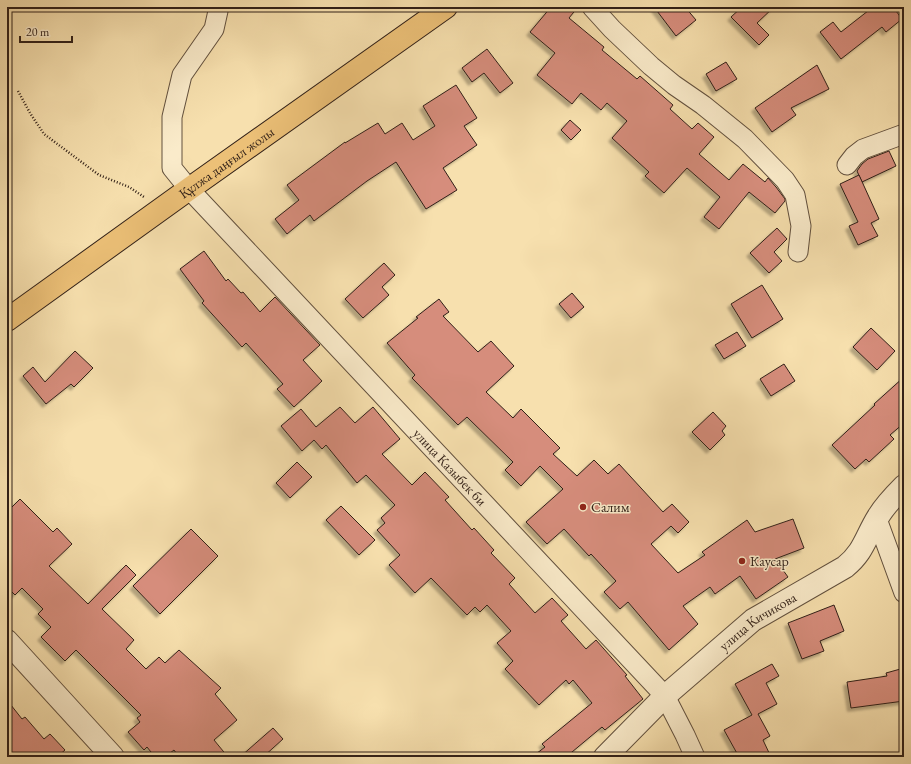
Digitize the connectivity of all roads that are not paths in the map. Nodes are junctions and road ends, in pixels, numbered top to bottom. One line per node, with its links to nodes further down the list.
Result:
1 (446, 7): 6 (main road, Құлжа даңғыл жолы)
2 (592, 7): 7 (street)
3 (218, 11): 6 (street, улица Казыбек би)
4 (904, 134): 5 (street)
5 (846, 165)
6 (189, 189): 8 (main road, Құлжа даңғыл жолы); 13 (street, улица Казыбек би)
7 (798, 252)
8 (7, 320)
9 (904, 486): 10 (street, улица Кичикова)
10 (877, 519): 11 (street); 13 (street, улица Кичикова)
11 (904, 593)
12 (7, 641): 14 (street)
13 (665, 696): 15 (street, улица Кичикова); 16 (street, улица Казыбек би)
14 (113, 757)
15 (605, 757)
16 (694, 757)

